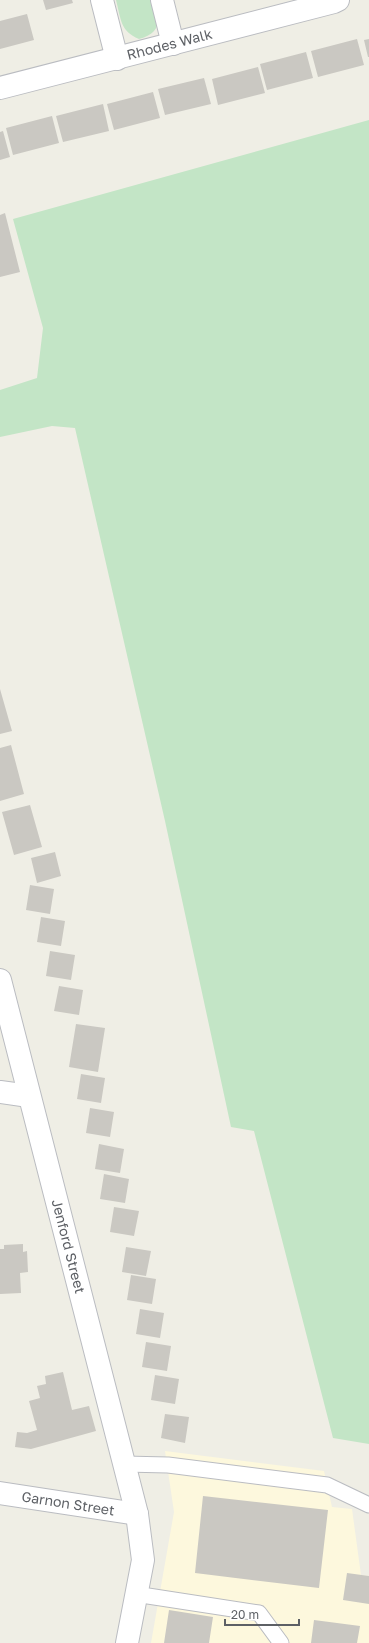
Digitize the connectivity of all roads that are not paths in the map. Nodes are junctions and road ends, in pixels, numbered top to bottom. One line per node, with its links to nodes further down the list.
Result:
1 (102, 0): 5 (street)
2 (162, 0): 4 (street)
3 (338, 0): 4 (street, Rhodes Walk)
4 (173, 44): 5 (street, Rhodes Walk)
5 (117, 59): 6 (street, Rhodes Walk)
6 (0, 88)
7 (0, 980): 9 (street, Jenford Street)
8 (0, 1092): 9 (street)
9 (29, 1096): 10 (street, Jenford Street)
10 (124, 1464): 12 (lane); 13 (street, Jenford Street)
11 (0, 1493): 13 (street, Garnon Street)
12 (369, 1505)
13 (137, 1514): 14 (street, Jenford Street)
14 (136, 1594): 15 (street, Jenford Street); 16 (lane)
15 (127, 1643)
16 (280, 1643)

